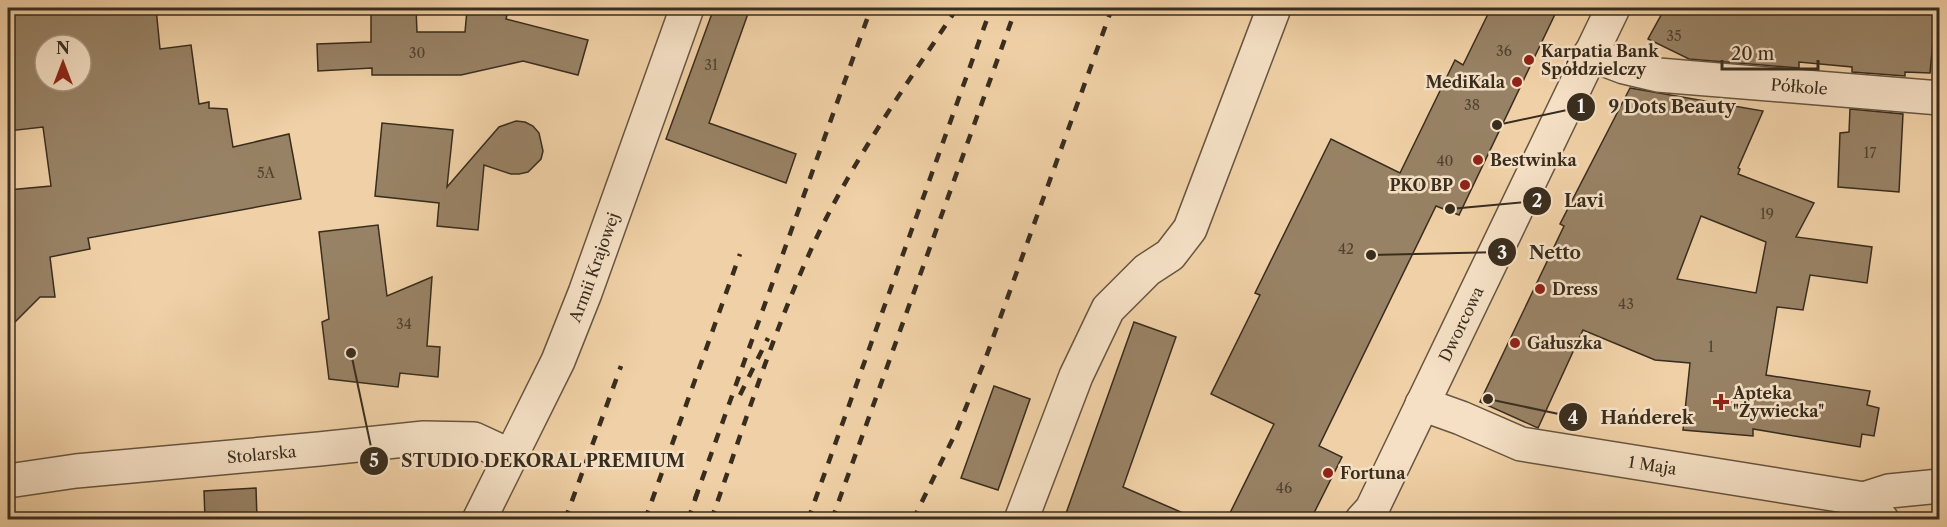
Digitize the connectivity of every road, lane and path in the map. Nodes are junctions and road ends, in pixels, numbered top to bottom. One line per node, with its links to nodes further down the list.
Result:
1 (687, 8): 7 (street, Armii Krajowej)
2 (1274, 8): 13 (street)
3 (1613, 8): 4 (street, Dworcowa)
4 (1590, 54): 5 (street, Półkole); 6 (street, Dworcowa)
5 (1940, 98)
6 (1422, 404): 10 (street, 1 Maja); 11 (street, Dworcowa)
7 (511, 456): 8 (street, Stolarska); 12 (street, Armii Krajowej)
8 (8, 481)
9 (1940, 486): 10 (street)
10 (1873, 509)
11 (1368, 516)
12 (479, 519)
13 (1021, 519)

